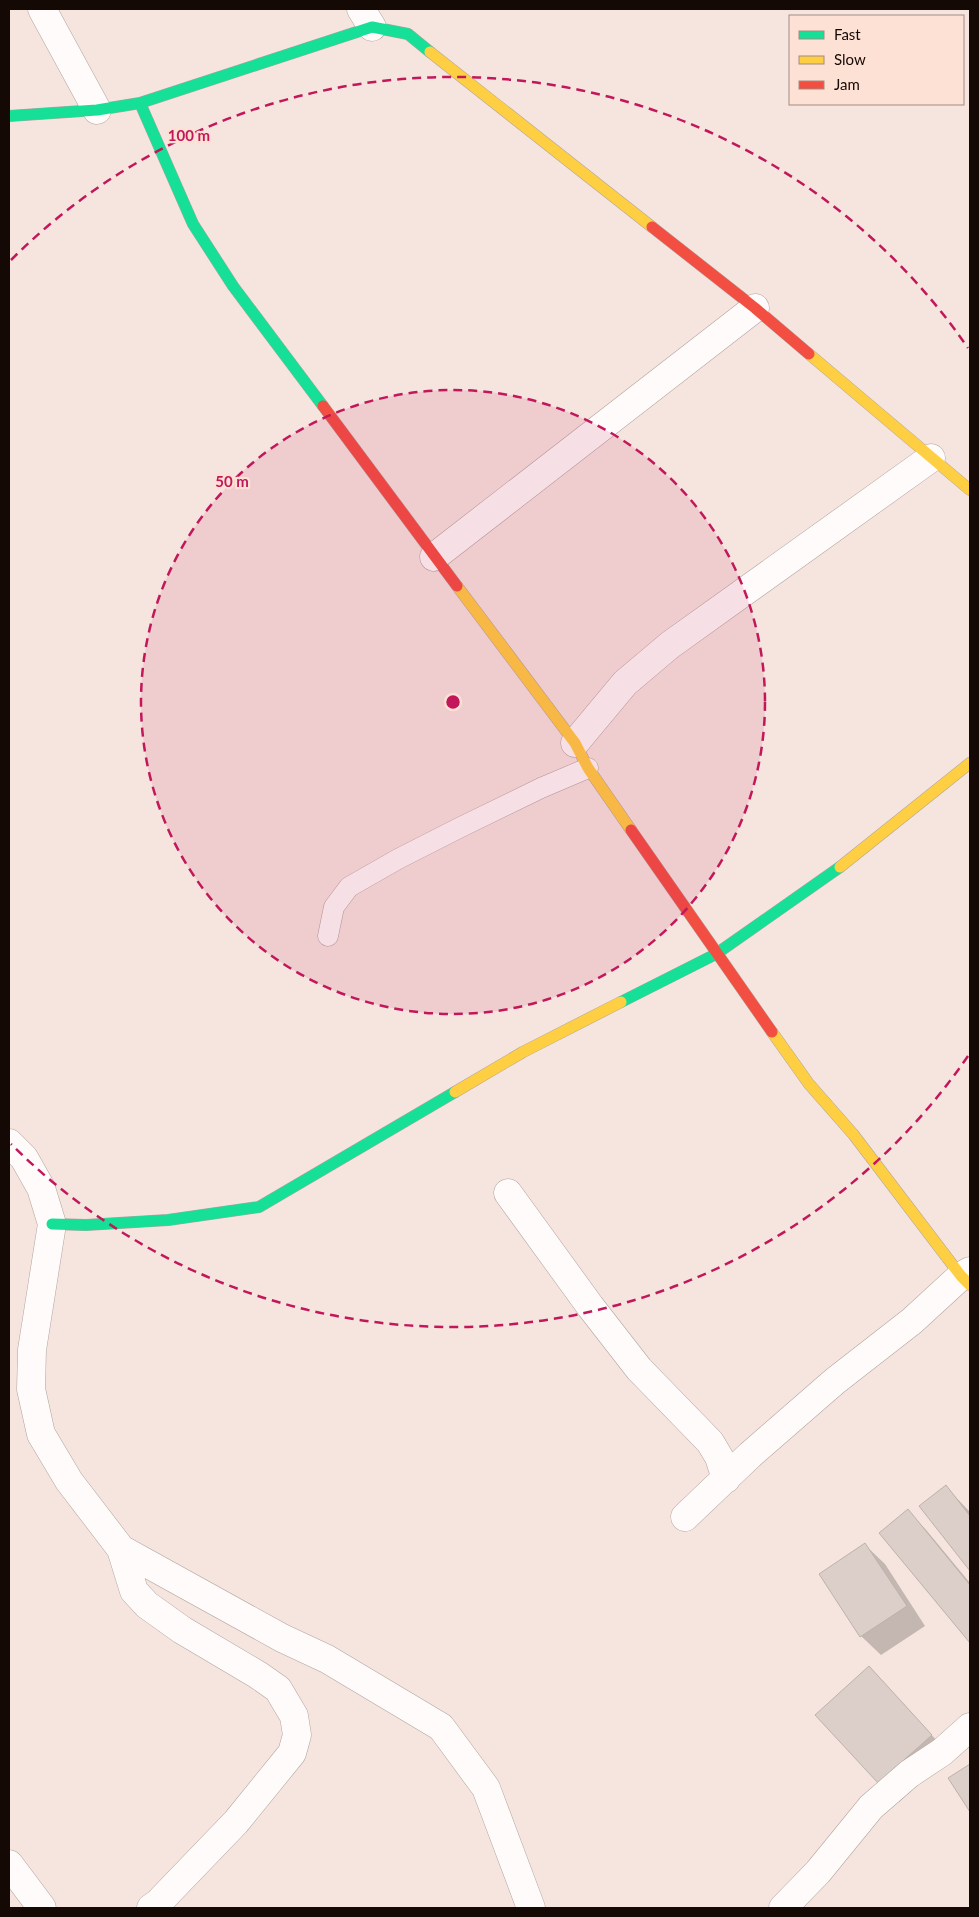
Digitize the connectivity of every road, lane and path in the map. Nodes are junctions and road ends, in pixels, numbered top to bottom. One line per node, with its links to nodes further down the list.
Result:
1 (42, 9): 4 (street)
2 (366, 18): 3 (street); 6 (street)
3 (140, 102): 4 (street); 9 (street)
4 (97, 110): 5 (street)
5 (9, 116)
6 (755, 308): 7 (street); 9 (street)
7 (931, 458): 8 (street); 10 (street)
8 (970, 490)
9 (434, 557): 10 (street)
10 (575, 743): 12 (street)
11 (970, 763): 14 (street)
12 (588, 768): 13 (lane); 14 (street)
13 (328, 936)
14 (716, 954): 17 (street); 18 (street)
15 (9, 1143): 17 (street)
16 (508, 1193): 19 (street)
17 (52, 1224): 21 (street)
18 (967, 1277): 19 (street)
19 (726, 1479): 20 (street)
20 (685, 1517)
21 (120, 1549): 25 (street); 26 (street)
22 (970, 1727): 27 (street)
23 (9, 1864): 24 (street)
24 (42, 1908)
25 (151, 1908)
26 (531, 1908)
27 (783, 1908)

